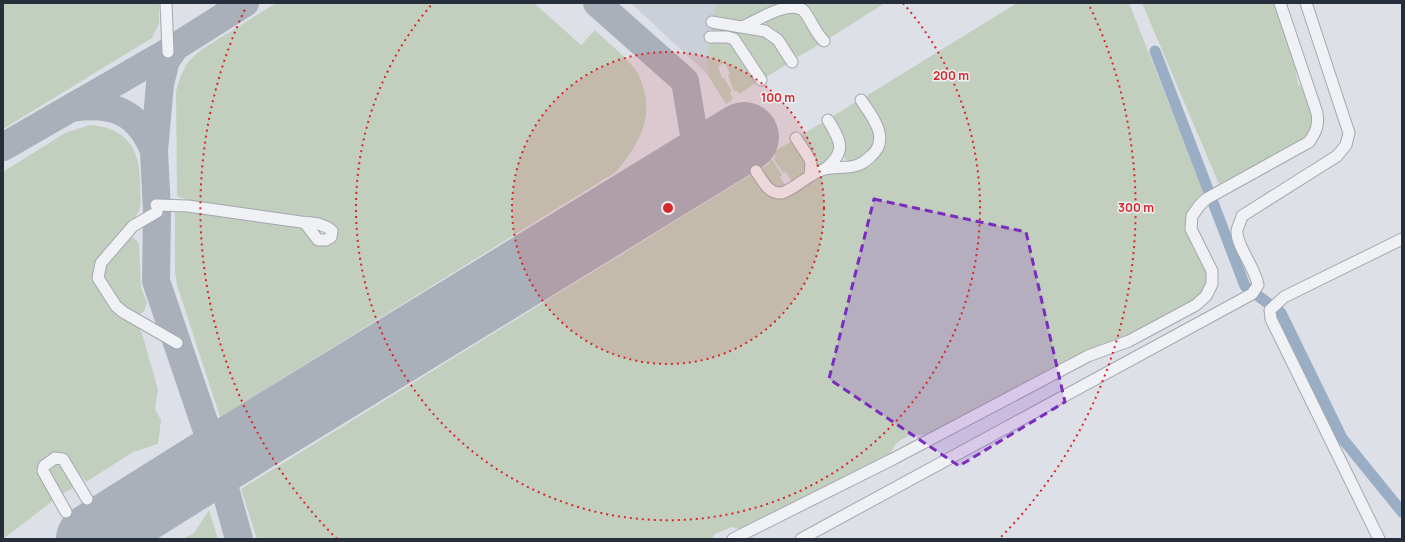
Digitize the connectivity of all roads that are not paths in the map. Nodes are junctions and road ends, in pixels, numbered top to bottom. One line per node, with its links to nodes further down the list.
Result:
1 (166, 3): 8 (street)
2 (1280, 3): 22 (street)
3 (1306, 3): 23 (street)
4 (712, 22): 5 (street)
5 (742, 27): 7 (street); 9 (street)
6 (710, 37): 10 (street)
7 (824, 41)
8 (168, 52)
9 (792, 62)
10 (761, 80)
11 (861, 100): 14 (street)
12 (828, 120): 14 (street)
13 (796, 138): 16 (street)
14 (825, 169): 16 (street)
15 (756, 171): 16 (street)
16 (810, 176)
17 (301, 222): 19 (street)
18 (1402, 239): 24 (street)
19 (177, 343)
20 (87, 499): 21 (street)
21 (66, 512)
22 (733, 539)
23 (801, 539)
24 (1379, 539)

